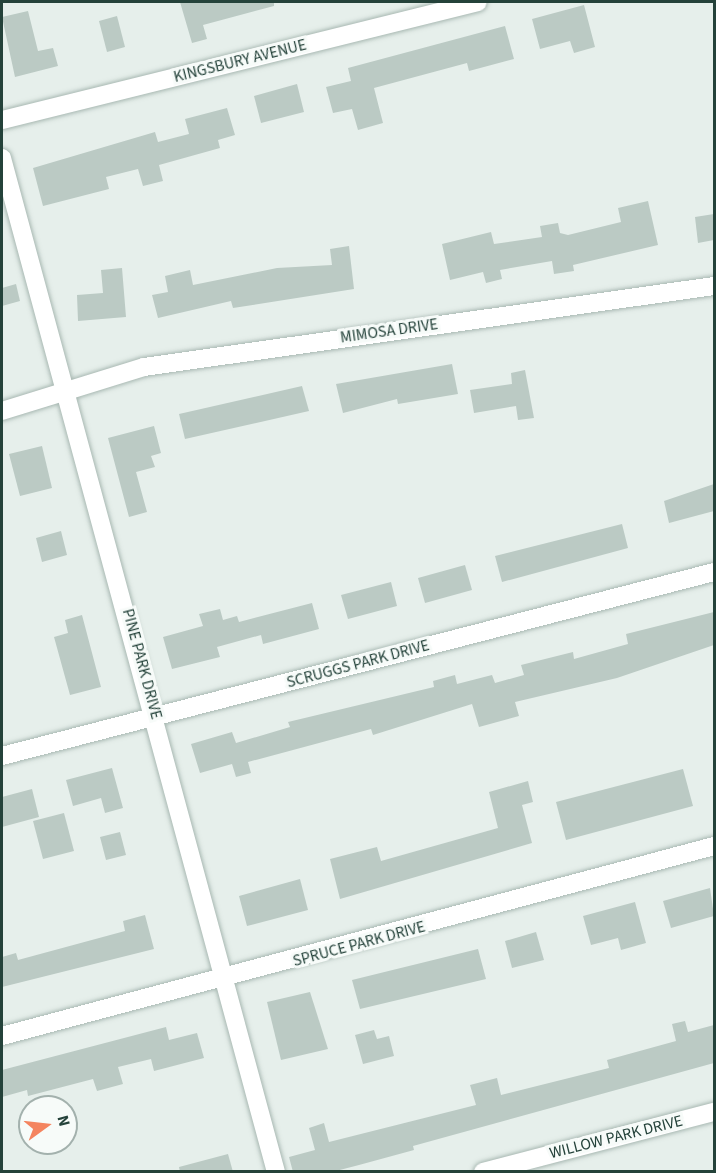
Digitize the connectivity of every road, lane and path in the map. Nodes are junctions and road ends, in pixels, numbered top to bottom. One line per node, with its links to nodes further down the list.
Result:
1 (478, 2): 2 (street, KINGSBURY AVENUE)
2 (2, 120)
3 (2, 158): 5 (street, PINE PARK DRIVE)
4 (714, 286): 5 (street, MIMOSA DRIVE)
5 (67, 391): 6 (street, MIMOSA DRIVE); 8 (street, PINE PARK DRIVE)
6 (2, 411)
7 (714, 572): 8 (street, SCRUGGS PARK DRIVE)
8 (156, 717): 9 (street, SCRUGGS PARK DRIVE); 11 (street, PINE PARK DRIVE)
9 (2, 756)
10 (714, 846): 11 (street, SPRUCE PARK DRIVE)
11 (225, 980): 12 (street, SPRUCE PARK DRIVE); 14 (street, PINE PARK DRIVE)
12 (2, 1036)
13 (714, 1112): 15 (street, WILLOW PARK DRIVE)
14 (276, 1172)
15 (483, 1172)

